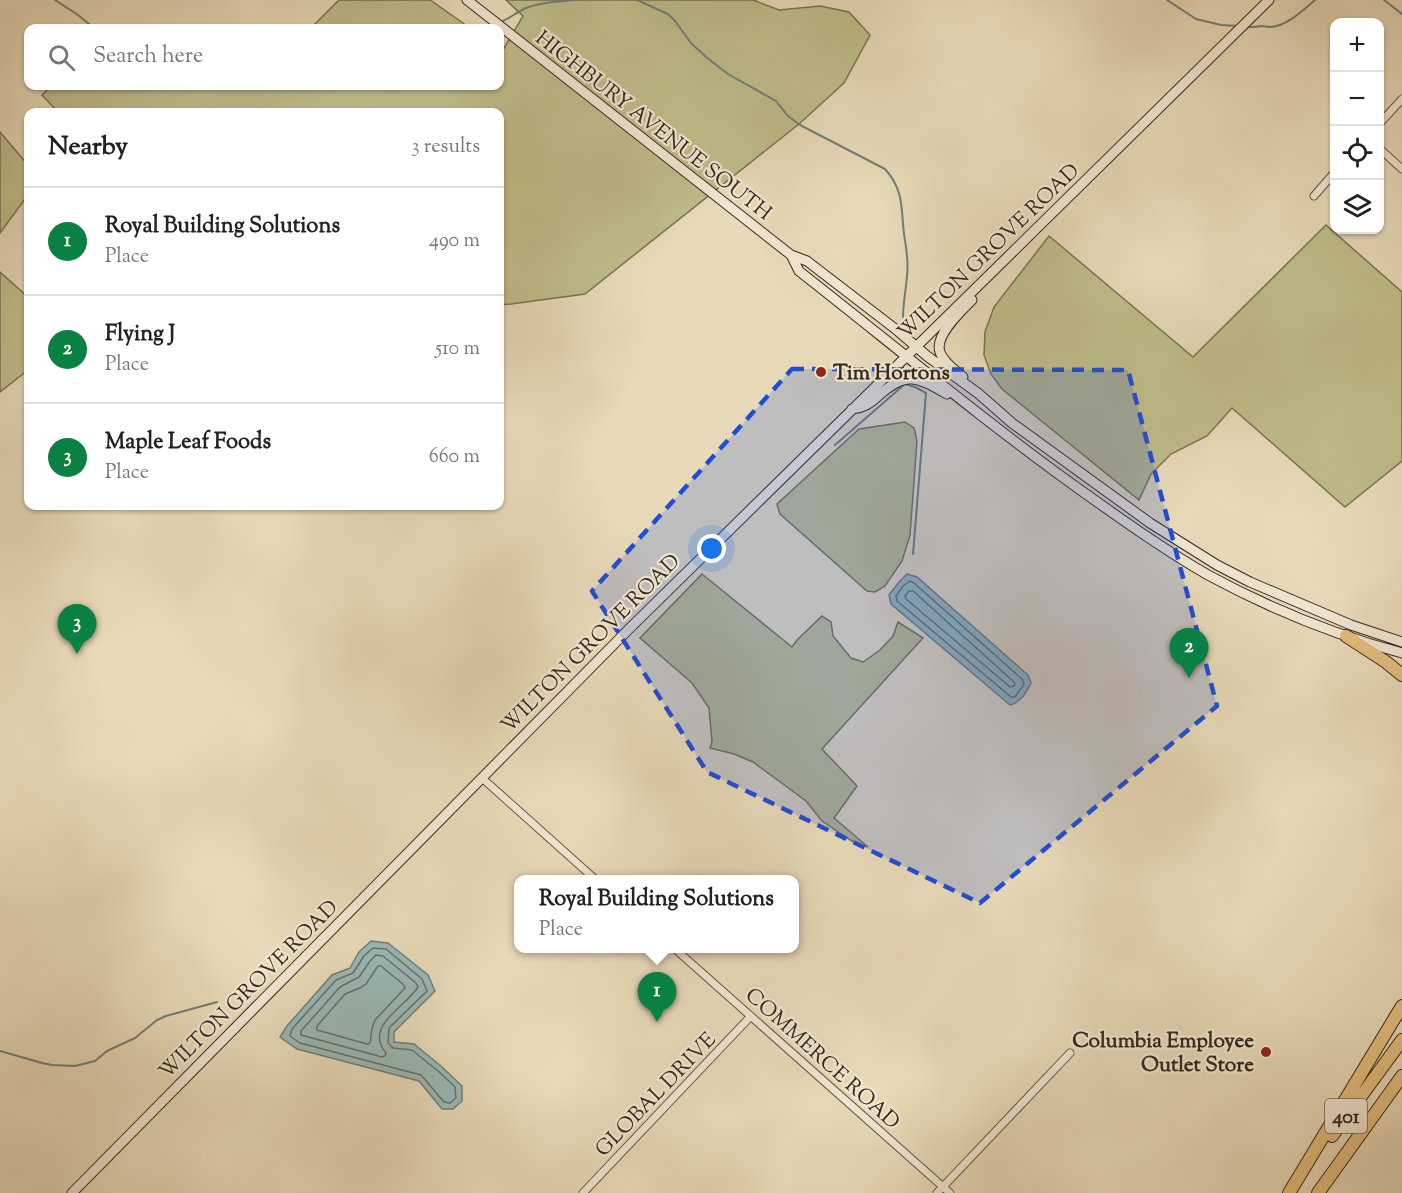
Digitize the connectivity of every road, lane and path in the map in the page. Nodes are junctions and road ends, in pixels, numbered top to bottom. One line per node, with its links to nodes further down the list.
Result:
1 (467, 0): 3 (main road, HIGHBURY AVENUE SOUTH)
2 (1269, 0): 12 (main road, WILTON GROVE ROAD)
3 (497, 24)
4 (504, 29): 11 (main road, HIGHBURY AVENUE SOUTH)
5 (1402, 99): 6 (street)
6 (1384, 119)
7 (1384, 153): 8 (street)
8 (1402, 169)
9 (1330, 178): 10 (street)
10 (1314, 196)
11 (791, 255): 13 (main road, HIGHBURY AVENUE SOUTH); 14 (main road, HIGHBURY AVENUE SOUTH)
12 (1007, 259): 13 (main road, WILTON GROVE ROAD); 15 (main road)
13 (916, 346): 14 (main road, WILTON GROVE ROAD); 15 (main road, HIGHBURY AVENUE SOUTH)
14 (906, 356): 16 (main road, HIGHBURY AVENUE SOUTH); 17 (main road, WILTON GROVE ROAD)
15 (979, 394): 19 (main road, HIGHBURY AVENUE SOUTH)
16 (969, 406): 17 (main road); 18 (main road, HIGHBURY AVENUE SOUTH)
17 (852, 409): 22 (main road, WILTON GROVE ROAD)
18 (1346, 636): 20 (main road, HIGHBURY AVENUE SOUTH); 21 (highway)
19 (1402, 642)
20 (1402, 653)
21 (1402, 675)
22 (482, 778): 23 (street); 33 (main road, WILTON GROVE ROAD)
23 (591, 875)
24 (680, 953): 26 (street, COMMERCE ROAD)
25 (1402, 1006): 37 (highway)
26 (750, 1017): 32 (street, COMMERCE ROAD); 34 (street, GLOBAL DRIVE)
27 (1402, 1040): 37 (highway, 401)
28 (1070, 1053): 32 (street)
29 (1402, 1076): 31 (highway, 401)
30 (1402, 1089): 31 (highway)
31 (1374, 1116): 38 (highway, 401)
32 (943, 1187): 35 (street); 36 (street, COMMERCE ROAD)
33 (72, 1193)
34 (583, 1193)
35 (937, 1193)
36 (950, 1193)
37 (1290, 1193)
38 (1317, 1193)

